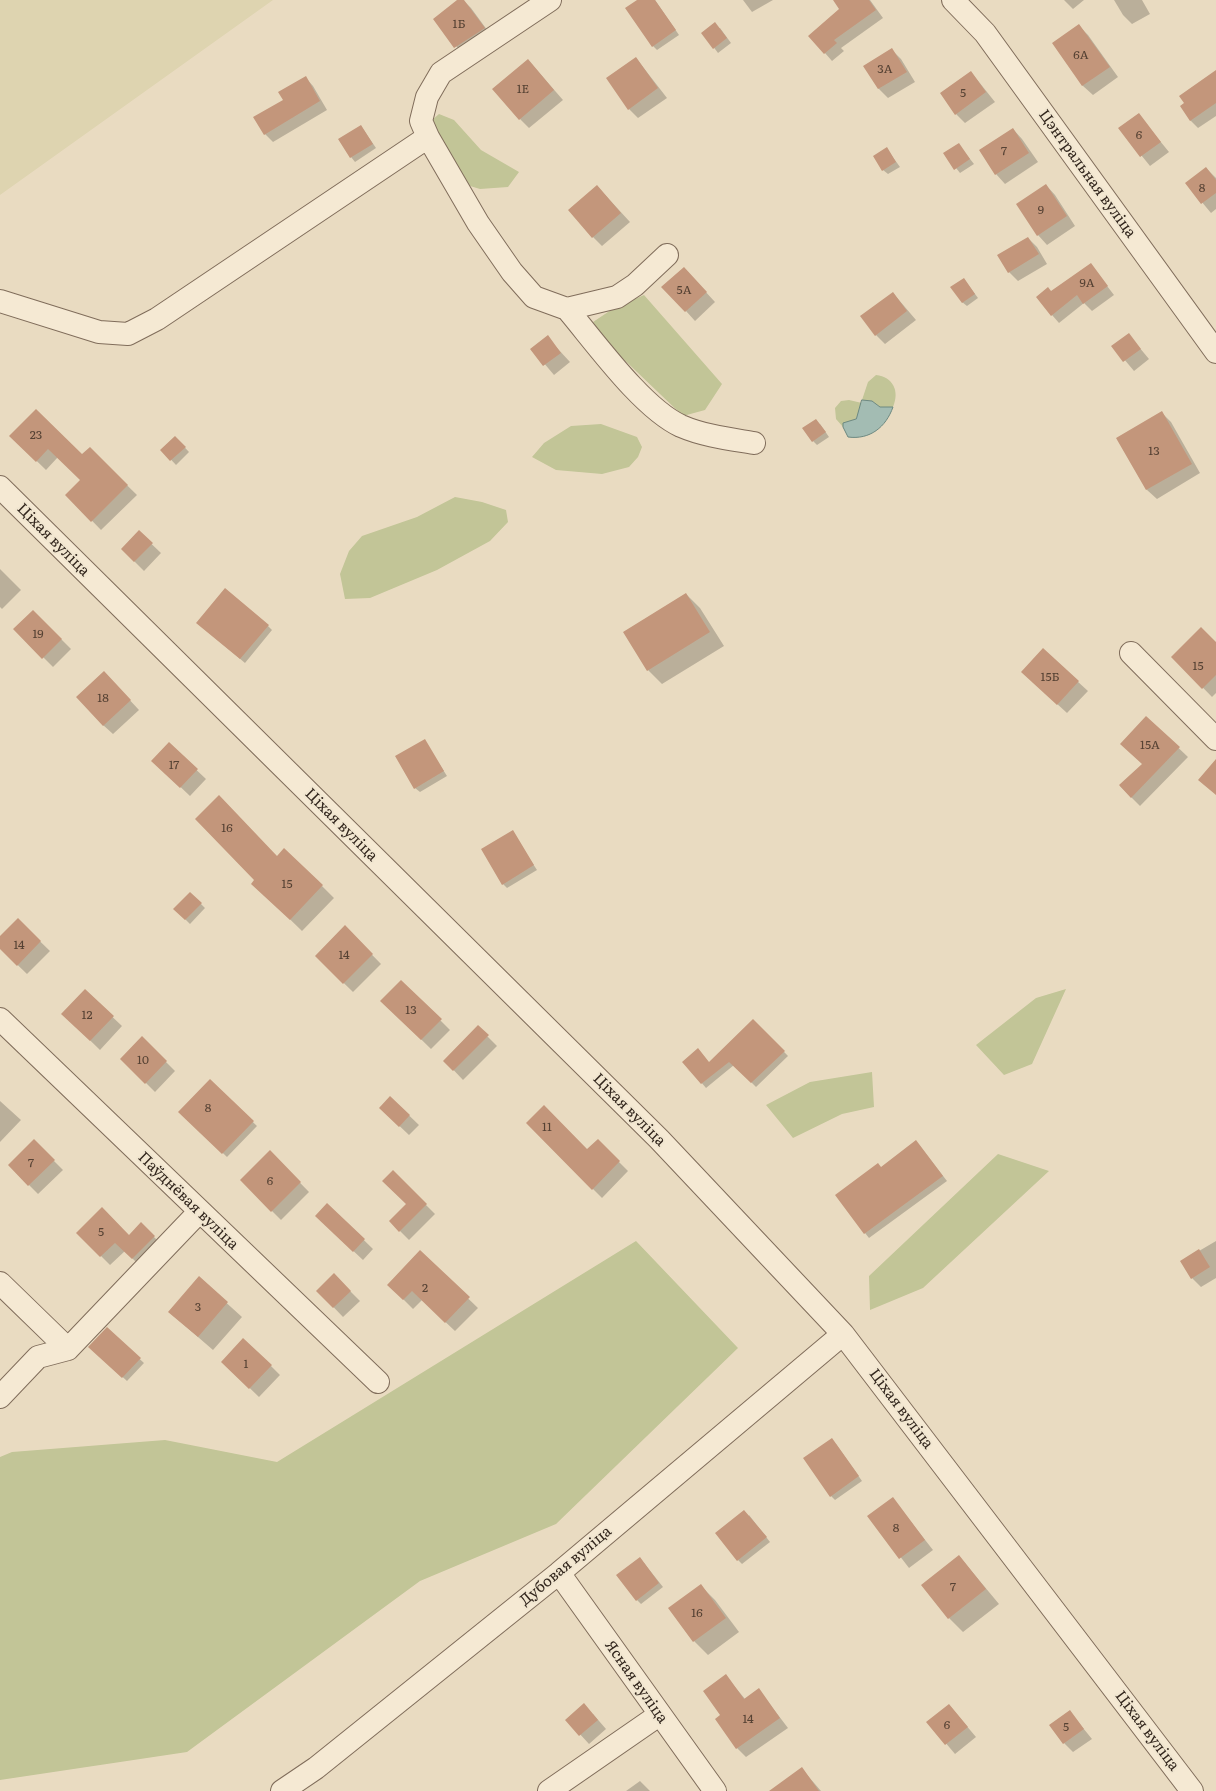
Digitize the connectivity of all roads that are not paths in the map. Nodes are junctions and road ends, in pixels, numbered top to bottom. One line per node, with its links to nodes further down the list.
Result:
1 (550, 0): 3 (street)
2 (953, 0): 7 (street, Цэнтральная вуліца)
3 (428, 137): 5 (street); 6 (street)
4 (667, 255): 6 (street)
5 (0, 301)
6 (567, 309): 8 (street)
7 (1216, 352)
8 (754, 443)
9 (0, 487): 15 (street, Ціхая вуліца)
10 (1131, 653): 11 (street)
11 (1216, 739)
12 (0, 1019): 13 (street, Паўднёвая вуліца)
13 (199, 1212): 16 (street); 17 (street, Паўднёвая вуліца)
14 (0, 1283): 16 (street)
15 (843, 1334): 19 (street, Дубовая вуліца); 26 (street, Ціхая вуліца)
16 (68, 1349): 18 (street)
17 (378, 1382)
18 (0, 1397)
19 (559, 1573): 20 (street, Ясная вуліца); 21 (street, Дубовая вуліца)
20 (658, 1715): 24 (street); 25 (street, Ясная вуліца)
21 (316, 1768): 22 (street, Дубовая вуліца); 23 (street)
22 (282, 1791)
23 (312, 1791)
24 (549, 1791)
25 (715, 1791)
26 (1192, 1791)

